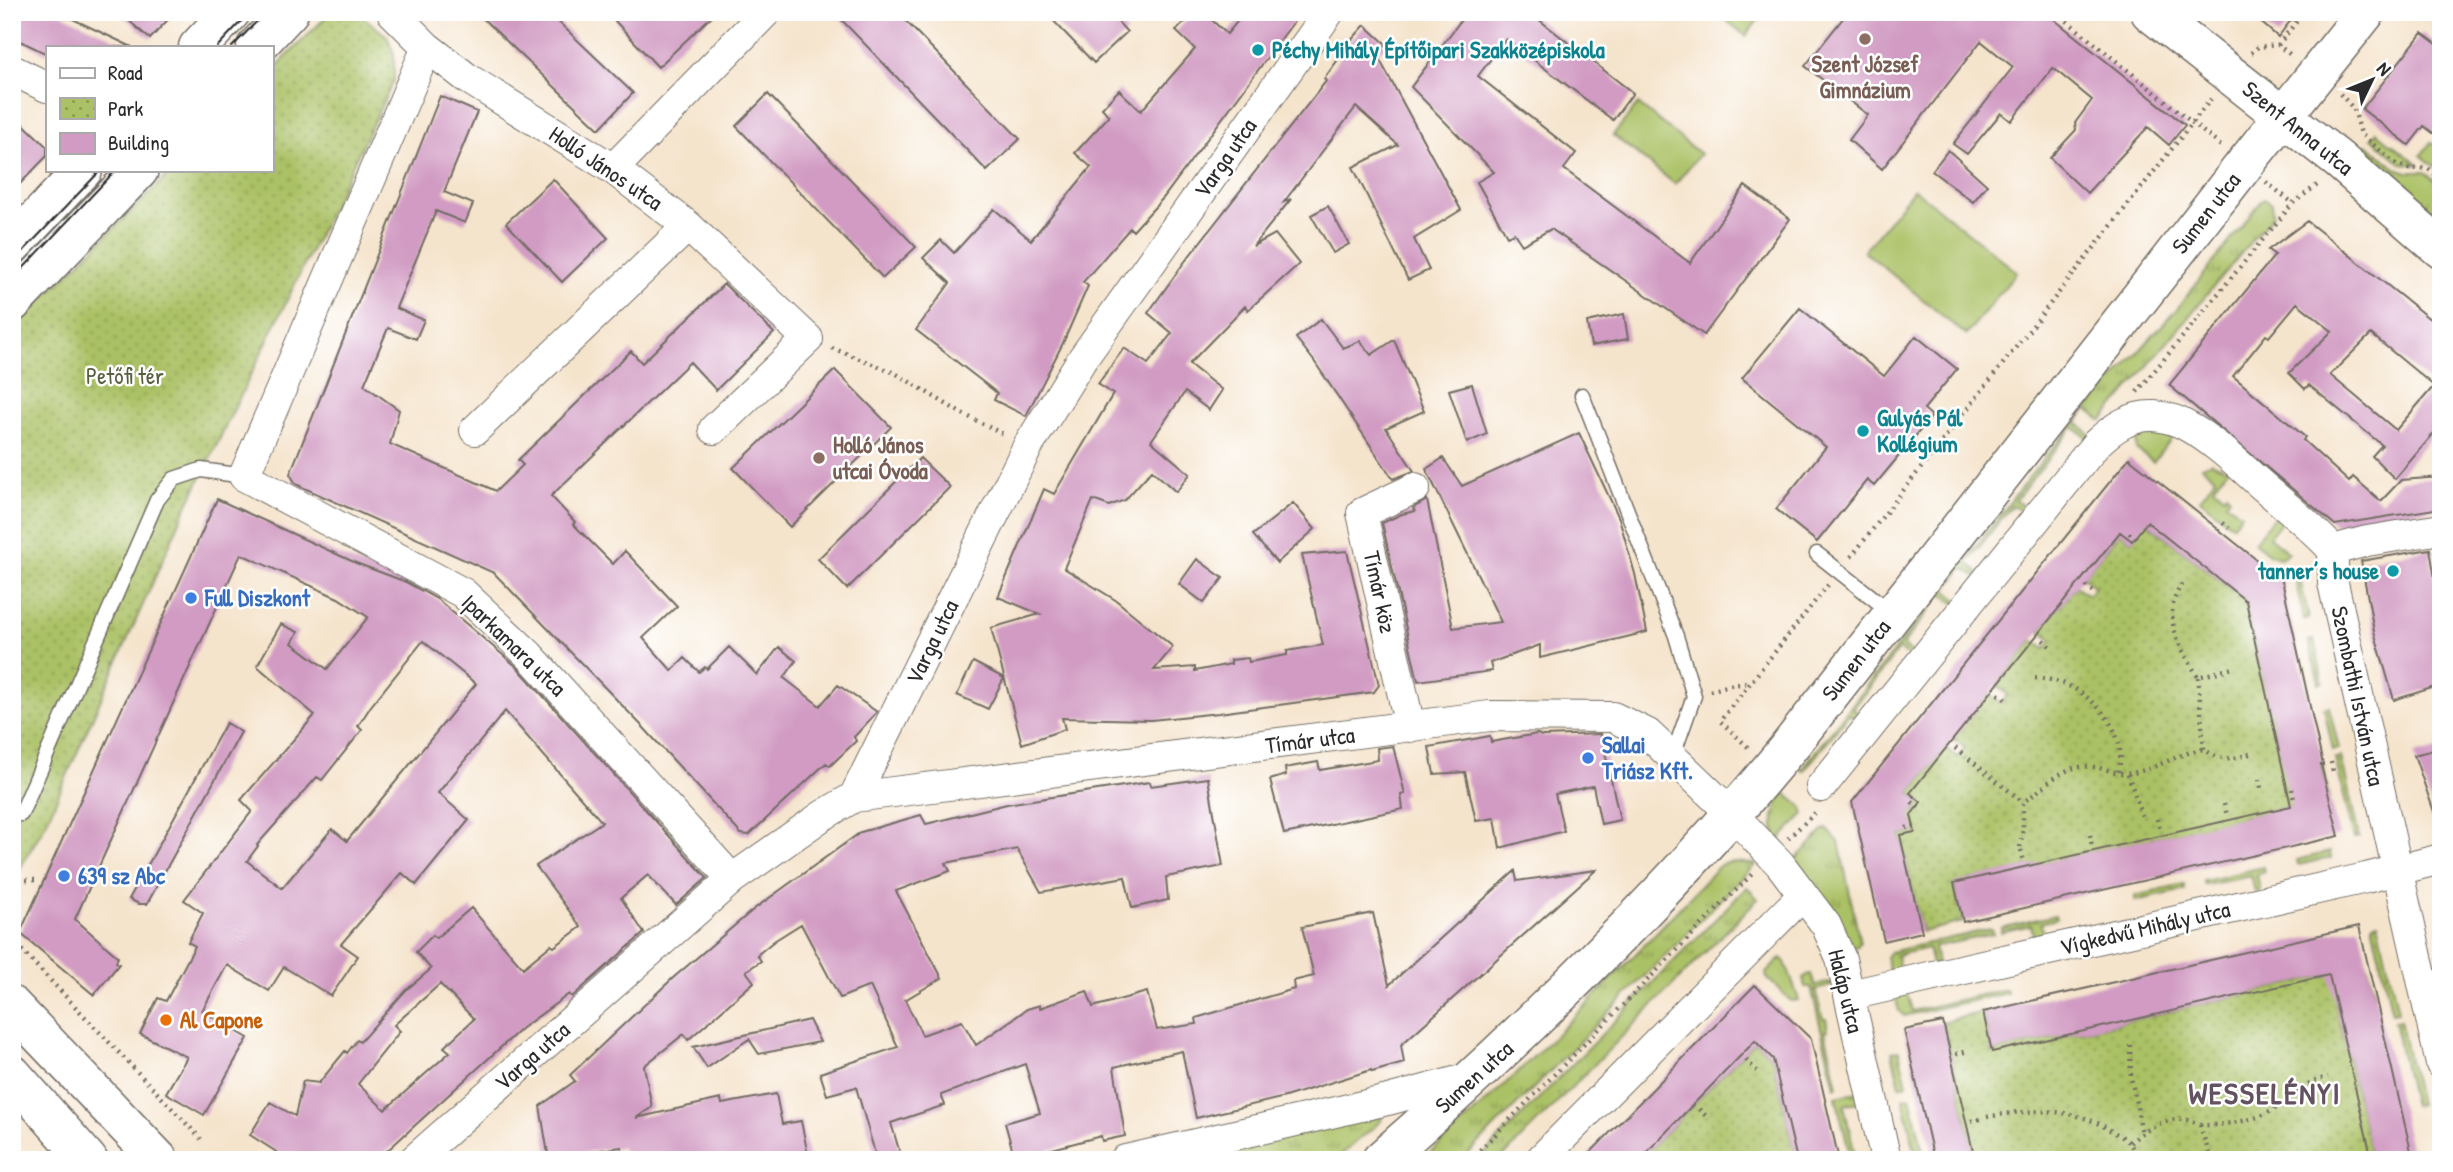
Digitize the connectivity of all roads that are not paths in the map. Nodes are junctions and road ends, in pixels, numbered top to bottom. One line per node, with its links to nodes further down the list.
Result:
1 (231, 12): 8 (street)
2 (289, 12): 9 (street)
3 (392, 12): 10 (street, Holló János utca)
4 (765, 12): 14 (street)
5 (1329, 12): 32 (street, Varga utca)
6 (2150, 12): 13 (street, Szent Anna utca)
7 (2366, 12): 13 (street, Sumen utca)
8 (199, 46)
9 (257, 46)
10 (427, 47): 14 (street, Holló János utca); 24 (street)
11 (12, 70): 12 (street)
12 (46, 87)
13 (2283, 116): 19 (street, Szent Anna utca); 29 (street, Sumen utca)
14 (613, 169): 17 (street, Holló János utca)
15 (81, 172): 18 (street)
16 (137, 172): 20 (street)
17 (688, 226): 22 (street, Holló János utca); 23 (street)
18 (12, 245)
19 (2441, 249)
20 (12, 303)
21 (1582, 395): 31 (lane)
22 (714, 429)
23 (475, 430)
24 (244, 476): 34 (lane); 38 (street, Iparkamara utca)
25 (1415, 488): 30 (street, Tímár köz)
26 (2441, 530): 27 (street)
27 (2333, 550): 33 (street); 37 (street, Szombathi István utca)
28 (1817, 554): 29 (lane)
29 (1892, 613): 35 (street, Sumen utca)
30 (1410, 727): 31 (street, Tímár utca); 32 (street, Tímár utca)
31 (1672, 758): 35 (street, Tímár utca)
32 (854, 797): 38 (street, Varga utca)
33 (1819, 799)
34 (21, 814)
35 (1732, 814): 39 (street, Haláp utca); 44 (street, Sumen utca)
36 (2441, 859): 37 (street, Vígkedvű Mihály utca)
37 (2397, 870): 40 (street, Vígkedvű Mihály utca); 42 (street, Szombathi István utca)
38 (732, 879): 47 (street, Varga utca)
39 (1803, 895): 40 (street, Haláp utca); 50 (street)
40 (1850, 995): 51 (street, Haláp utca)
41 (12, 1006): 46 (street)
42 (2441, 1064)
43 (12, 1073): 45 (street)
44 (1477, 1076): 48 (street); 49 (street, Sumen utca)
45 (88, 1160)
46 (159, 1160)
47 (414, 1160)
48 (1125, 1160)
49 (1381, 1160)
50 (1540, 1160)
51 (1886, 1160)

